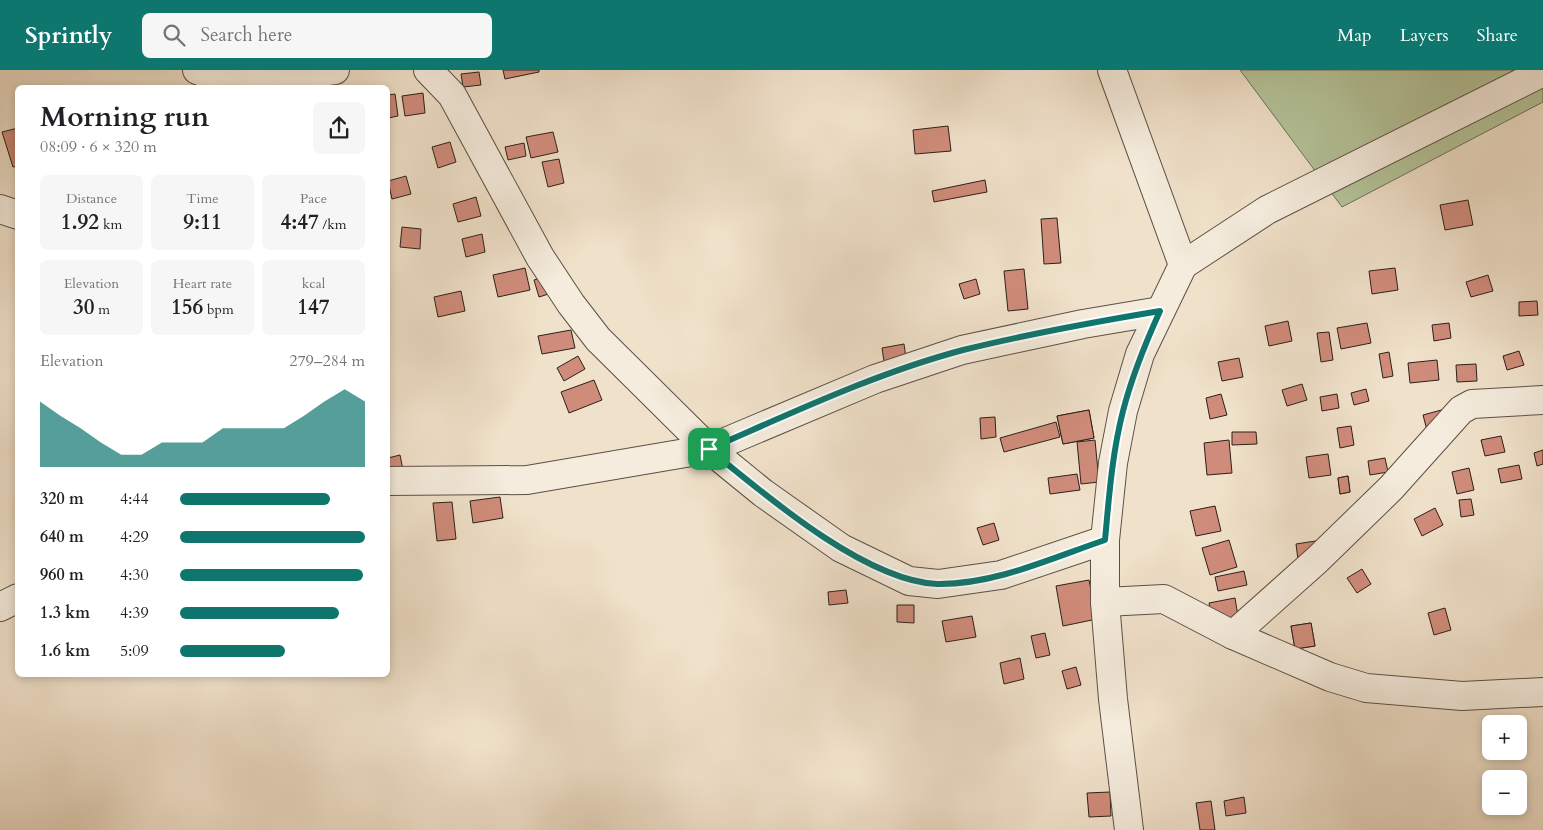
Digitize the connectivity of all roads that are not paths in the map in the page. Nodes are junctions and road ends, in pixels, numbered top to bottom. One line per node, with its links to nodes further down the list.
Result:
1 (197, 70): 2 (street)
2 (335, 70)
3 (428, 70): 11 (street)
4 (1112, 70): 8 (street)
5 (1543, 72): 8 (street)
6 (0, 209): 7 (street)
7 (15, 214)
8 (1182, 265): 9 (street)
9 (1160, 311): 11 (street); 13 (street)
10 (1543, 400): 17 (street)
11 (709, 449): 12 (street); 13 (street)
12 (390, 481)
13 (1105, 540): 15 (street)
14 (15, 600): 16 (street)
15 (1104, 602): 17 (street); 19 (street)
16 (0, 607)
17 (1233, 635): 18 (street)
18 (1543, 692)
19 (1129, 830)

